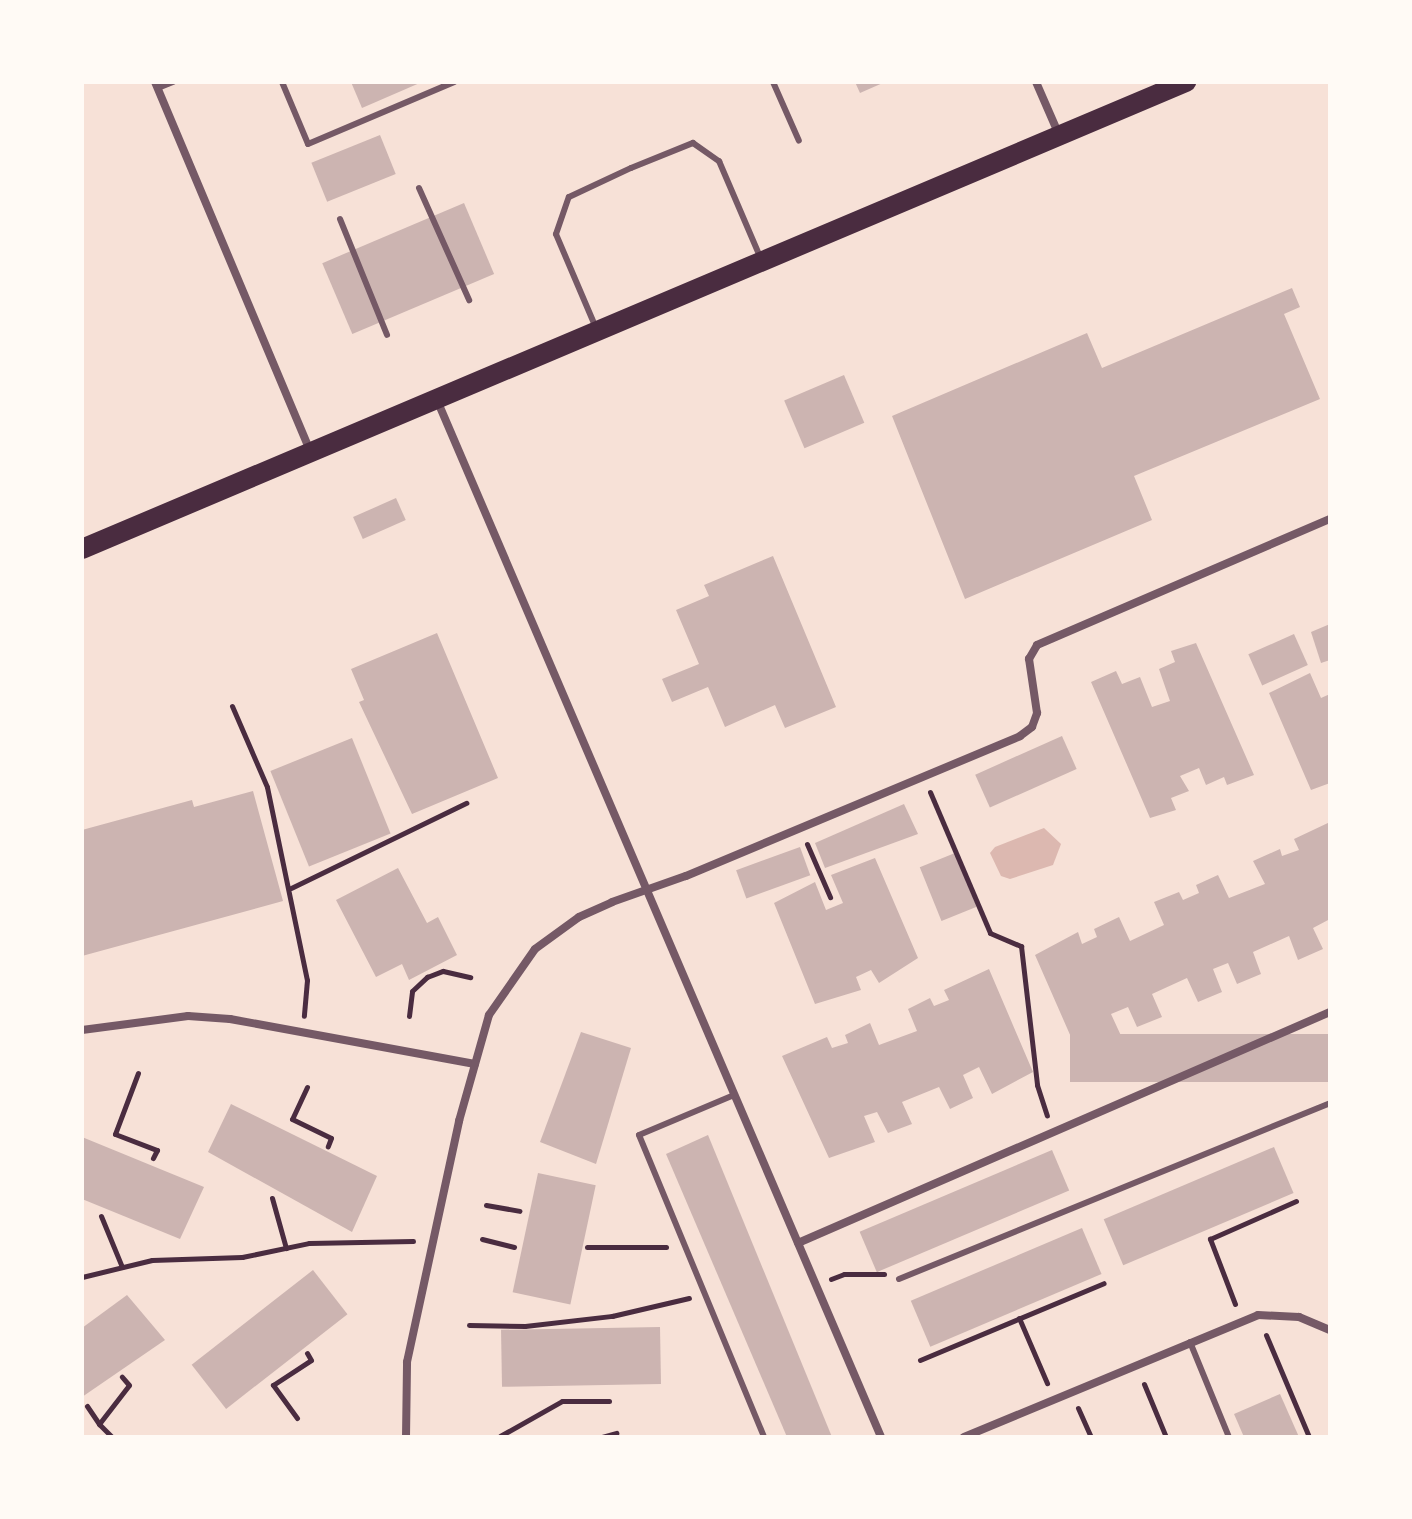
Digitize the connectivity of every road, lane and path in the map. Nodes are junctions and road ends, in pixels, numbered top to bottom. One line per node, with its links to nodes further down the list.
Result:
1 (173, 82): 7 (lane)
2 (282, 82): 3 (lane)
3 (454, 82)
4 (773, 82): 9 (lane)
5 (1036, 82): 8 (street)
6 (1186, 82): 8 (main road)
7 (156, 85): 17 (street)
8 (1059, 135): 12 (main road)
9 (799, 141)
10 (419, 188): 13 (lane)
11 (340, 219): 15 (lane)
12 (761, 259): 14 (main road); 14 (lane)
13 (469, 300)
14 (597, 332): 16 (main road)
15 (387, 335)
16 (437, 400): 17 (main road); 25 (street)
17 (310, 452): 19 (main road)
18 (1330, 519): 21 (street)
19 (82, 549)
20 (232, 706): 24 (path)
21 (923, 777): 23 (street); 37 (path)
22 (466, 803): 24 (path)
23 (800, 828): 25 (street); 26 (path)
24 (291, 888): 31 (path)
25 (647, 890): 32 (street); 35 (street)
26 (830, 897)
27 (470, 977): 29 (path)
28 (1330, 1012): 37 (street)
29 (409, 1016)
30 (82, 1030): 31 (street)
31 (302, 1032): 32 (street)
32 (475, 1064): 47 (street)
33 (138, 1073): 39 (path)
34 (307, 1087): 38 (path)
35 (734, 1095): 46 (street); 50 (lane)
36 (1330, 1103): 54 (lane)
37 (1052, 1129): 46 (street)
38 (328, 1146)
39 (153, 1158)
40 (272, 1198): 51 (path)
41 (1296, 1201): 60 (path)
42 (486, 1205): 43 (path)
43 (519, 1211)
44 (101, 1216): 52 (path)
45 (482, 1239): 48 (path)
46 (798, 1243): 56 (street)
47 (431, 1247): 51 (path); 75 (street)
48 (514, 1247)
49 (587, 1247): 50 (path)
50 (683, 1247): 57 (lane)
51 (286, 1248): 52 (path)
52 (122, 1267): 53 (path)
53 (82, 1277)
54 (899, 1279): 56 (path)
55 (1104, 1283): 59 (path)
56 (816, 1286): 80 (street)
57 (702, 1295): 61 (path); 79 (lane)
58 (1258, 1315): 60 (street); 62 (street); 84 (path)
59 (1019, 1318): 65 (path); 68 (path)
60 (1242, 1320): 63 (street)
61 (469, 1325)
62 (1330, 1330)
63 (1190, 1342): 66 (street); 83 (lane)
64 (307, 1353): 71 (path)
65 (920, 1360)
66 (1136, 1365): 68 (street); 82 (path)
67 (122, 1377): 72 (path)
68 (1054, 1399): 81 (street)
69 (609, 1401): 77 (path)
70 (87, 1406): 72 (path)
71 (297, 1418)
72 (99, 1424): 74 (path)
73 (616, 1433): 78 (path)
74 (112, 1437)
75 (406, 1437)
76 (491, 1437): 77 (path)
77 (502, 1437)
78 (602, 1437)
79 (764, 1437)
80 (881, 1437)
81 (964, 1437)
82 (1166, 1437)
83 (1229, 1437)
84 (1309, 1437)

